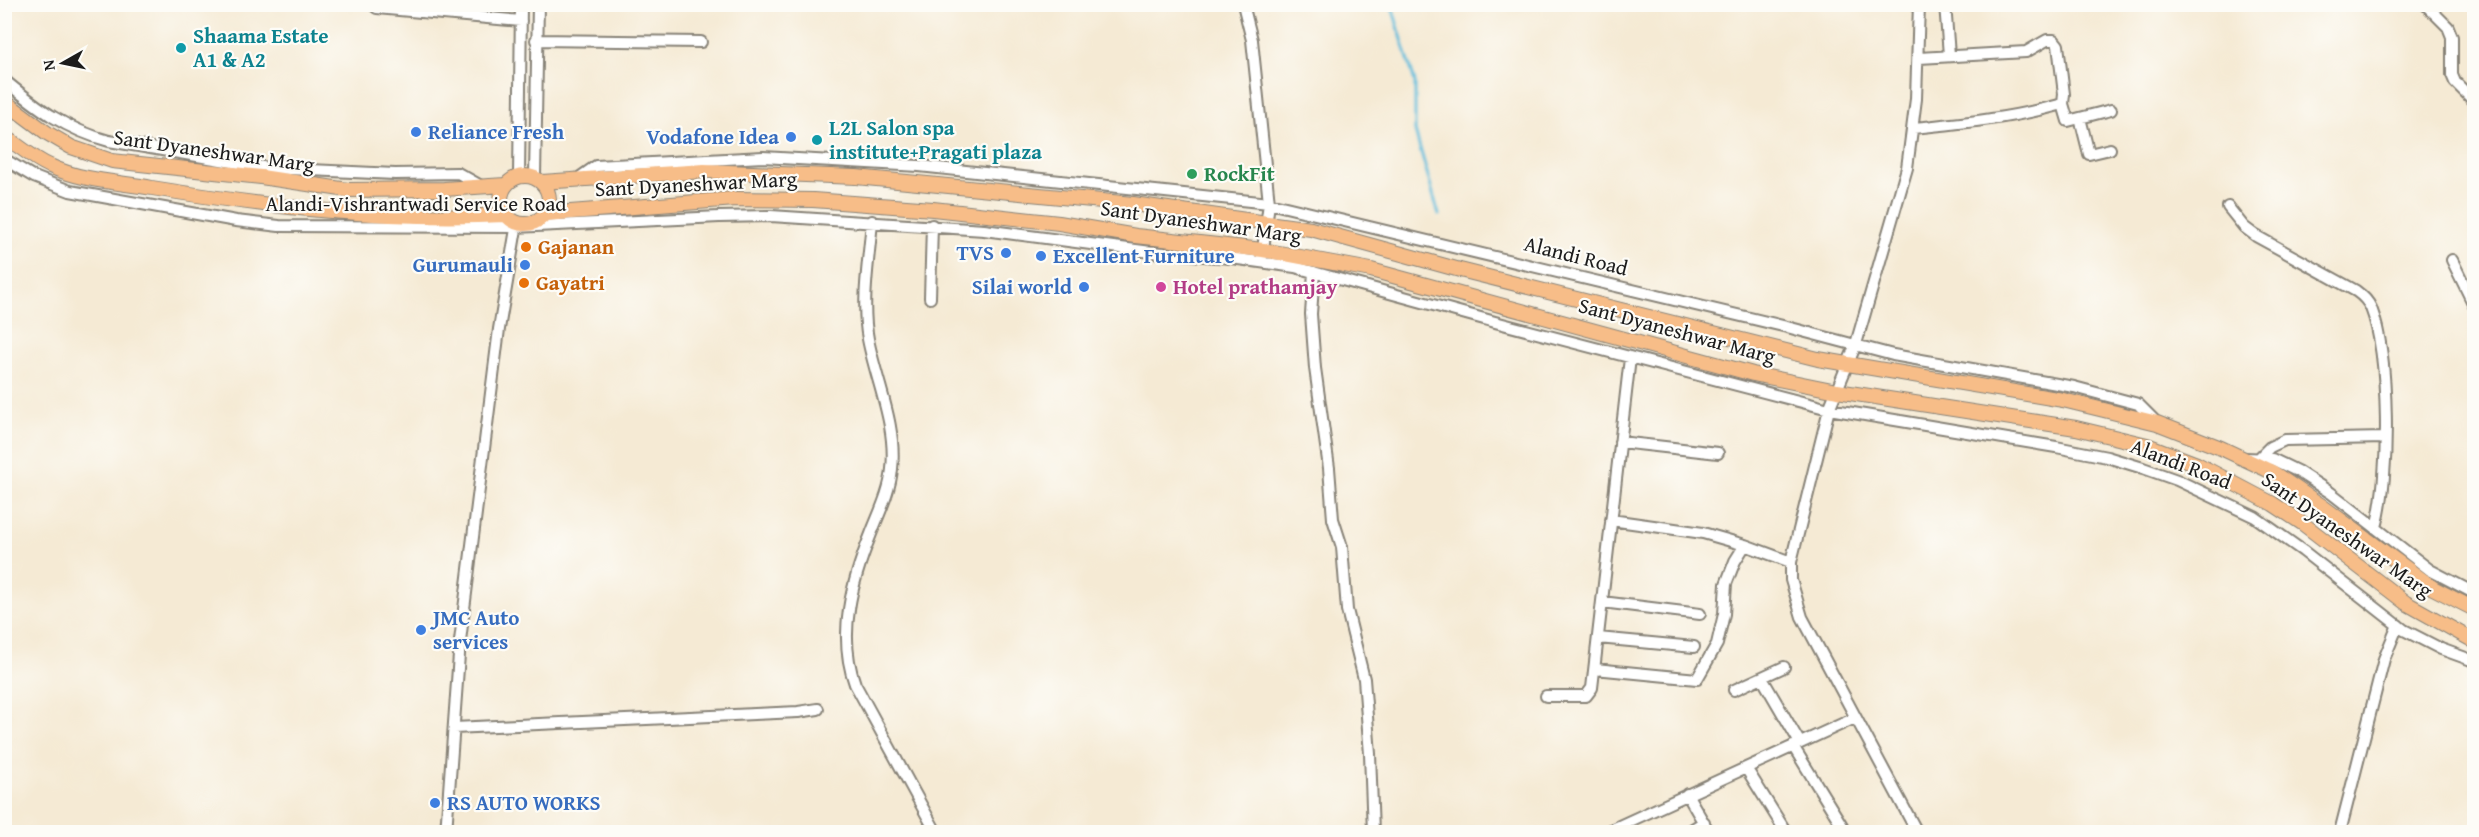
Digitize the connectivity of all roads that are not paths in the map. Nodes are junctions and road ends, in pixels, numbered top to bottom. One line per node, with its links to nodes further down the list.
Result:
1 (372, 4): 8 (street)
2 (521, 4): 8 (street)
3 (538, 4): 9 (street)
4 (1243, 4): 30 (street)
5 (1918, 4): 12 (street)
6 (1945, 4): 11 (street)
7 (2425, 4): 17 (street)
8 (520, 21): 14 (street)
9 (536, 40): 10 (street); 15 (street)
10 (701, 42)
11 (1949, 55): 12 (street); 18 (street)
12 (1919, 58): 21 (street)
13 (4, 80): 29 (street, Alandi-Vishrantwadi Service Road)
14 (520, 95): 15 (street); 25 (street)
15 (535, 96): 26 (street)
16 (4, 101): 29 (main road, Sant Dyaneshwar Marg)
17 (2475, 101)
18 (2063, 104): 20 (street); 21 (street)
19 (2111, 110): 20 (street)
20 (2080, 118): 23 (street)
21 (1913, 128): 43 (street)
22 (4, 136): 36 (main road, Sant Dyaneshwar Marg)
23 (2110, 149)
24 (4, 159): 36 (street, Alandi-Vishrantwadi Service Road)
25 (519, 176): 26 (main road, Sant Dyaneshwar Marg); 28 (main road)
26 (539, 180): 27 (main road, Sant Dyaneshwar Marg); 33 (main road)
27 (576, 180): 30 (street, Alandi-Vishrantwadi Service Road); 35 (main road, Sant Dyaneshwar Marg)
28 (505, 185): 29 (main road, Sant Dyaneshwar Marg); 36 (main road)
29 (483, 187)
30 (1269, 203): 31 (street, Alandi-Vishrantwadi Service Road); 35 (street)
31 (1286, 207): 43 (street, Alandi Road)
32 (2228, 207): 49 (street)
33 (545, 214): 36 (main road, Sant Dyaneshwar Marg); 38 (main road, Sant Dyaneshwar Marg)
34 (872, 221): 36 (street, Alandi-Vishrantwadi Service Road); 37 (street, Alandi-Vishrantwadi Service Road); 80 (street)
35 (1262, 221): 38 (street); 45 (main road, Sant Dyaneshwar Marg)
36 (513, 222): 74 (street)
37 (932, 225): 38 (street, Alandi-Vishrantwadi Service Road); 41 (street)
38 (1262, 256): 40 (street, Alandi-Vishrantwadi Service Road); 46 (main road, Sant Dyaneshwar Marg)
39 (2452, 260): 42 (street)
40 (1314, 272): 44 (street, Alandi-Vishrantwadi Service Road); 81 (street)
41 (930, 298)
42 (2475, 305)
43 (1856, 345): 45 (street); 48 (street, Alandi Road)
44 (1630, 358): 47 (street, Alandi Road); 50 (street)
45 (1849, 364): 46 (street); 48 (main road, Sant Dyaneshwar Marg)
46 (1837, 391): 47 (street); 64 (main road, Sant Dyaneshwar Marg)
47 (1829, 409): 57 (street); 62 (street, Alandi Road)
48 (2157, 423): 53 (main road, Sant Dyaneshwar Marg)
49 (2385, 438): 52 (street); 55 (street)
50 (1620, 442): 51 (street); 54 (street)
51 (1718, 453)
52 (2260, 457): 53 (street, Alandi Road); 55 (street, Alandi Road)
53 (2245, 458): 60 (main road, Sant Dyaneshwar Marg)
54 (1611, 520): 56 (street); 59 (street)
55 (2376, 527): 58 (street, Alandi Road)
56 (1745, 545): 57 (street); 68 (street)
57 (1791, 562): 73 (street)
58 (2475, 593)
59 (1602, 602): 61 (street); 63 (street)
60 (2475, 609)
61 (1700, 614)
62 (2398, 625): 66 (street, Alandi Road); 87 (street)
63 (1598, 638): 65 (street); 68 (street)
64 (2475, 641)
65 (1694, 648)
66 (2475, 661)
67 (1784, 667): 69 (street)
68 (1595, 669): 71 (street)
69 (1762, 678): 70 (street); 75 (street)
70 (1734, 690)
71 (1546, 696)
72 (818, 709): 74 (street)
73 (1855, 718): 75 (street); 86 (street)
74 (454, 728): 79 (street)
75 (1796, 745): 76 (street); 85 (street)
76 (1746, 768): 77 (street); 84 (street)
77 (1688, 794): 78 (street); 82 (street)
78 (1706, 827): 83 (street)
79 (446, 832)
80 (936, 832)
81 (1373, 832)
82 (1606, 832)
83 (1688, 832)
84 (1786, 832)
85 (1846, 832)
86 (1917, 832)
87 (2340, 832)

